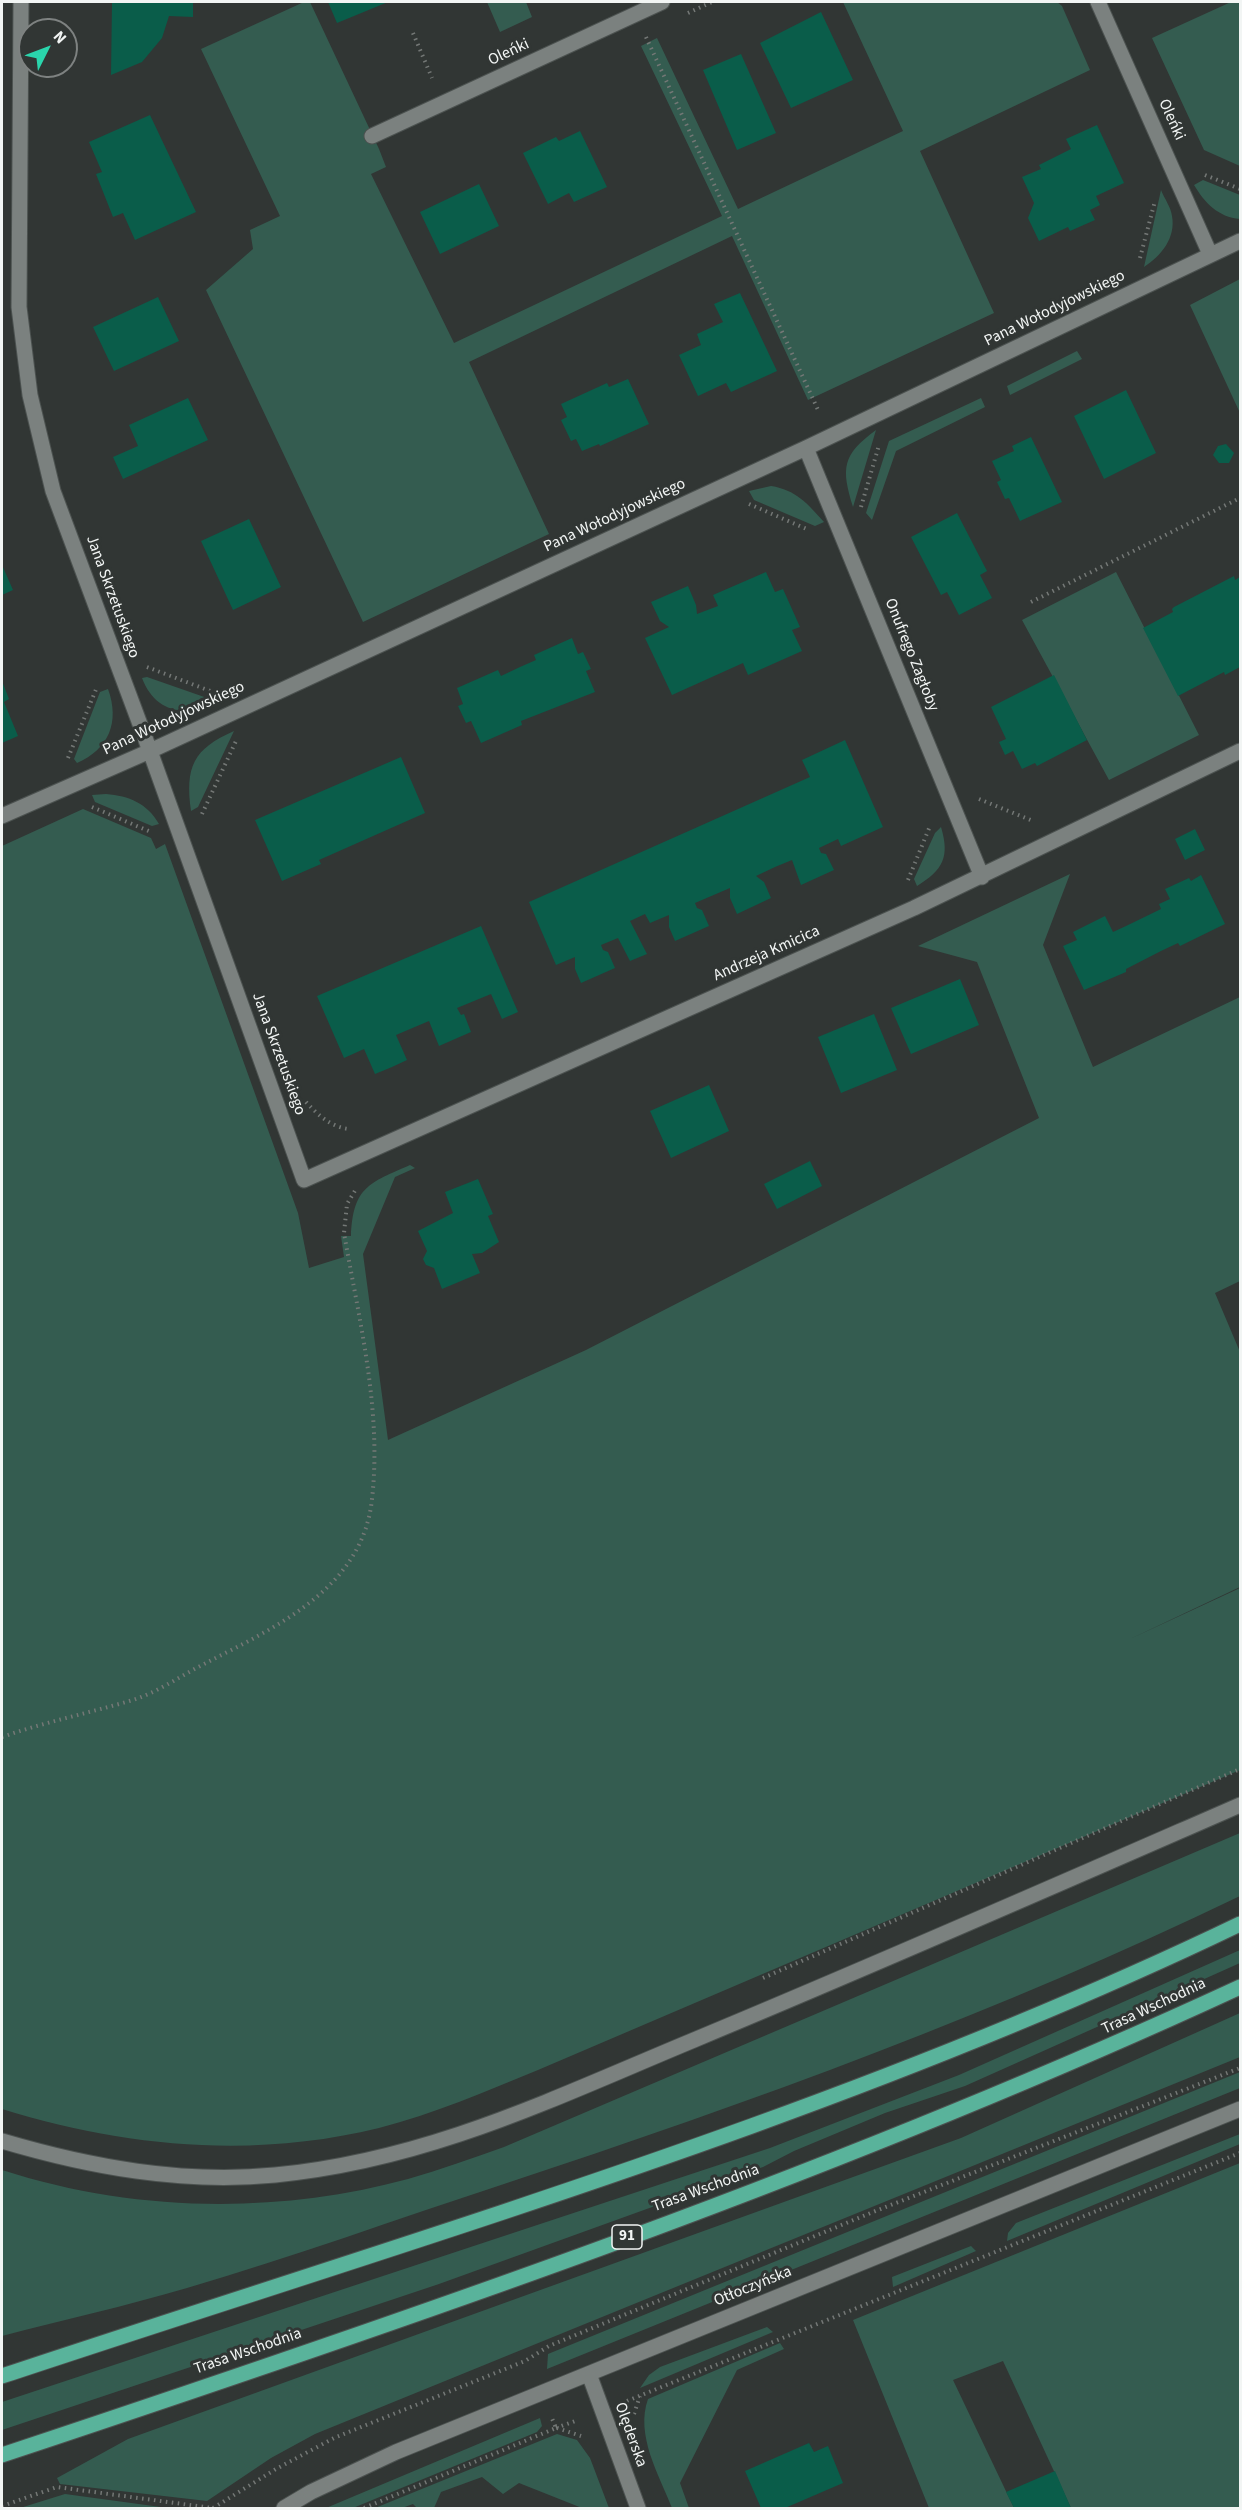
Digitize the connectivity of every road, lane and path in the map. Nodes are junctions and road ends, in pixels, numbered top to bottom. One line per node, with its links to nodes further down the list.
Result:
1 (21, 2): 12 (street, Jana Skrzetuskiego)
2 (662, 2): 4 (street, Oleńki)
3 (1098, 2): 7 (street, Oleńki)
4 (635, 14): 5 (street, Oleńki); 8 (path)
5 (372, 136)
6 (1240, 241): 7 (street, Pana Wołodyjowskiego)
7 (1210, 254): 9 (street, Pana Wołodyjowskiego)
8 (821, 416)
9 (806, 448): 12 (street, Pana Wołodyjowskiego); 15 (street, Onufrego Zagłoby)
10 (1240, 498): 11 (path)
11 (1031, 602)
12 (150, 751): 14 (street, Pana Wołodyjowskiego); 18 (street, Jana Skrzetuskiego)
13 (1240, 751): 15 (street, Andrzeja Kmicica)
14 (2, 816)
15 (982, 877): 18 (street, Andrzeja Kmicica)
16 (304, 1099): 17 (path)
17 (357, 1129)
18 (304, 1179)
19 (344, 1233): 20 (path)
20 (2, 1737)
21 (1240, 1769): 24 (path)
22 (1240, 1805): 28 (street)
23 (1240, 1924): 31 (main road)
24 (753, 1983)
25 (1240, 1987): 34 (main road, Trasa Wschodnia / 91)
26 (1240, 2068): 36 (path)
27 (1240, 2109): 30 (street, Otłoczyńska)
28 (2, 2141)
29 (1240, 2153): 32 (path)
30 (589, 2374): 32 (street, Olęderska); 37 (street, Otłoczyńska)
31 (2, 2376)
32 (602, 2411): 33 (path); 38 (street, Olęderska)
33 (556, 2428)
34 (2, 2455)
35 (2, 2506): 36 (path)
36 (212, 2508)
37 (284, 2508)
38 (638, 2508)

